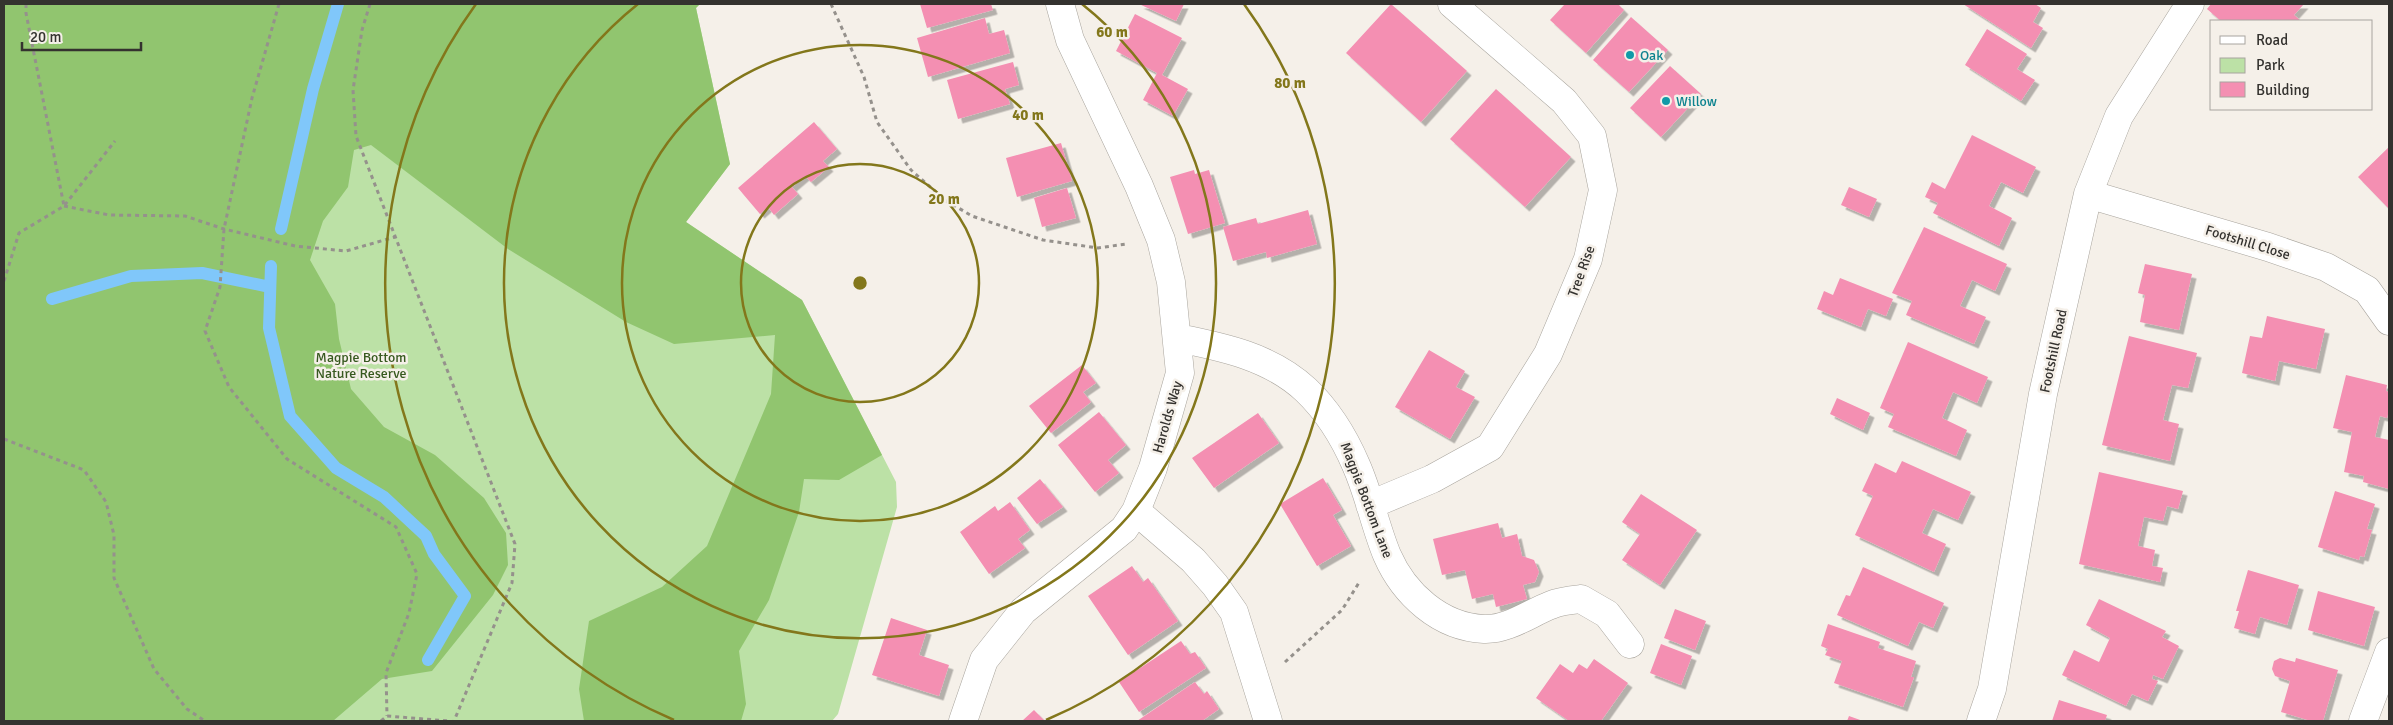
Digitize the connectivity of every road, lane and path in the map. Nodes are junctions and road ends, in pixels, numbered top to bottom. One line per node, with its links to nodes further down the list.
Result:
1 (26, 4): 10 (path)
2 (279, 4): 11 (path)
3 (370, 4): 12 (path)
4 (831, 4): 13 (path)
5 (1060, 4): 13 (street, Harolds Way)
6 (1452, 4): 18 (street, Tree Rise)
7 (2190, 4): 9 (street, Footshill Road)
8 (115, 141): 10 (path)
9 (2088, 194): 15 (street, Footshill Close); 31 (street, Footshill Road)
10 (64, 206): 11 (path); 14 (path)
11 (224, 229): 12 (path); 24 (path)
12 (395, 237): 28 (path)
13 (1161, 240): 16 (street, Harolds Way)
14 (4, 281)
15 (2389, 321)
16 (1178, 338): 18 (street, Magpie Bottom Lane); 19 (street, Harolds Way)
17 (4, 439): 25 (path)
18 (1370, 505): 22 (street, Magpie Bottom Lane)
19 (1136, 512): 29 (street, Harolds Way); 30 (street)
20 (1342, 610): 21 (path)
21 (1314, 638)
22 (1630, 644)
23 (2389, 652): 32 (street)
24 (387, 716): 26 (path); 27 (path)
25 (204, 721)
26 (381, 721)
27 (449, 721)
28 (454, 721)
29 (963, 721)
30 (1268, 721)
31 (1981, 721)
32 (2363, 721)

